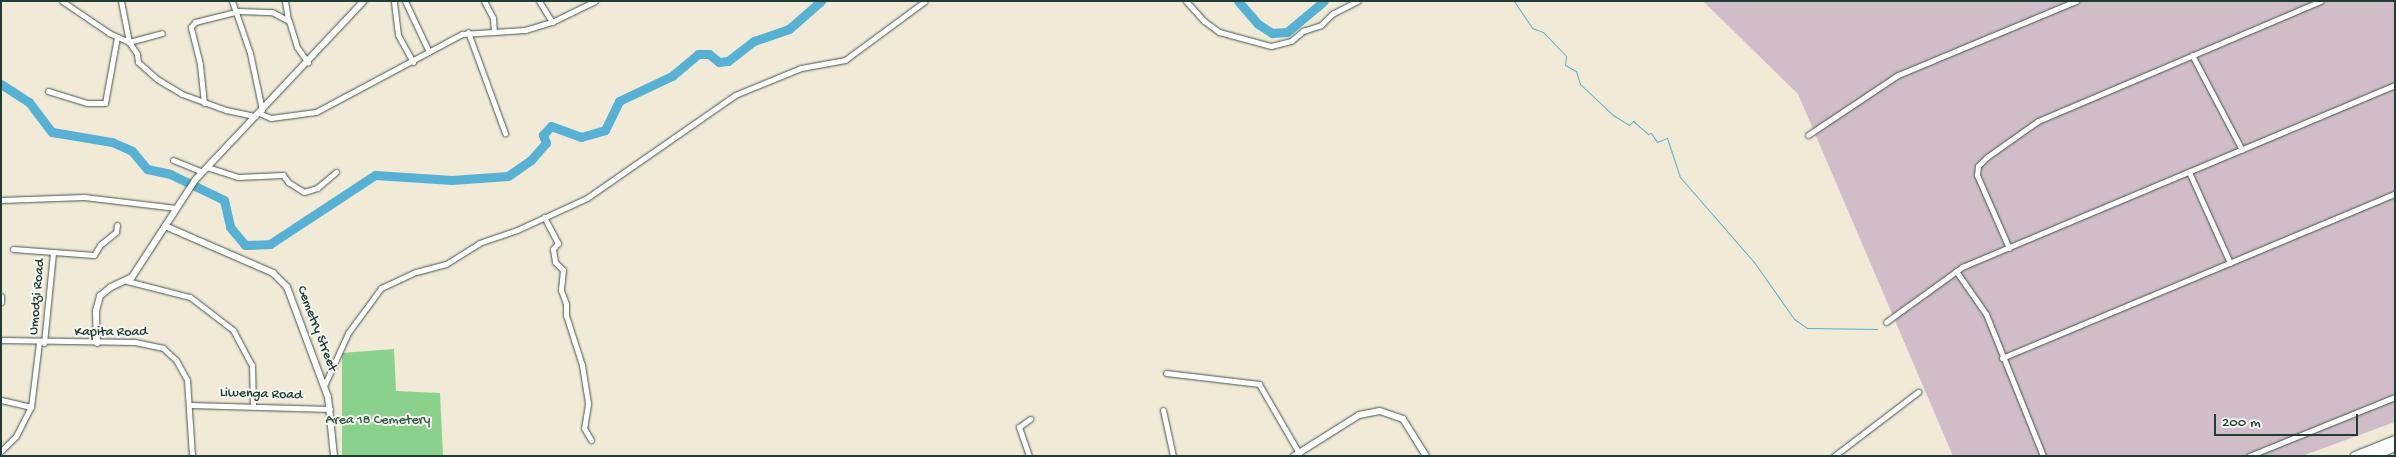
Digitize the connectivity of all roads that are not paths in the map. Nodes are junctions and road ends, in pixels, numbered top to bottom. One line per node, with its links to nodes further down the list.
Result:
1 (62, 1): 22 (street)
2 (121, 1): 23 (street)
3 (232, 1): 16 (street)
4 (285, 1): 17 (street)
5 (364, 1): 27 (street)
6 (404, 1): 15 (street); 24 (street)
7 (484, 1): 20 (street)
8 (539, 1): 18 (street)
9 (594, 1): 18 (street)
10 (925, 1): 42 (street)
11 (1186, 1): 12 (street)
12 (1358, 1)
13 (2076, 1): 33 (street)
14 (2321, 1): 25 (street)
15 (394, 2): 26 (street)
16 (236, 12): 17 (street); 30 (street); 31 (street)
17 (288, 21): 27 (street)
18 (552, 22): 20 (street)
19 (468, 32): 20 (street); 24 (street); 32 (street)
20 (494, 32)
21 (162, 33): 23 (street)
22 (117, 37): 23 (street); 29 (street)
23 (129, 42): 30 (street)
24 (429, 52): 26 (street)
25 (2192, 56): 34 (street); 45 (street)
26 (413, 62): 31 (street)
27 (308, 63): 31 (street)
28 (2395, 85): 34 (street)
29 (48, 91)
30 (204, 103): 31 (street)
31 (259, 113): 36 (street)
32 (505, 133)
33 (1808, 136)
34 (2242, 150): 38 (street)
35 (173, 160): 36 (street)
36 (204, 169): 37 (street); 41 (street)
37 (336, 172)
38 (2189, 172): 45 (street); 48 (street)
39 (2395, 194): 48 (street)
40 (1, 200): 41 (street)
41 (176, 208): 44 (street)
42 (544, 217): 59 (street); 69 (street)
43 (117, 225): 47 (street)
44 (165, 226): 50 (street); 59 (street, Cemetry Street)
45 (2010, 248): 49 (street)
46 (13, 249): 47 (street)
47 (53, 253): 56 (street, Umodzi Road)
48 (2230, 263): 57 (street)
49 (1956, 271): 53 (street); 57 (street)
50 (126, 281): 55 (street); 64 (street)
51 (1, 296): 52 (street)
52 (1, 302)
53 (1886, 322)
54 (1, 340): 56 (street, Kapita Road)
55 (97, 342): 56 (street, Kapita Road); 63 (street, Kapita Road)
56 (42, 343): 65 (street, Umodzi Road)
57 (2002, 358): 80 (street)
58 (1166, 373): 73 (street)
59 (324, 386): 66 (street, Cemetry Street)
60 (1918, 392): 79 (street)
61 (2395, 397): 81 (street)
62 (1, 400): 65 (street)
63 (190, 405): 64 (street, Liwenga Road); 74 (street, Kapita Road)
64 (253, 406): 66 (street, Liwenga Road)
65 (31, 407): 72 (street)
66 (330, 409): 75 (street, Cemetry Street)
67 (1163, 410): 77 (street)
68 (1030, 419): 76 (street)
69 (591, 440)
70 (2395, 440): 82 (highway)
71 (2395, 447): 83 (highway)
72 (1, 452)
73 (1297, 454): 78 (street)
74 (192, 456)
75 (334, 456)
76 (1029, 456)
77 (1173, 456)
78 (1426, 456)
79 (1834, 456)
80 (2043, 456)
81 (2249, 456)
82 (2355, 456)
83 (2373, 456)

